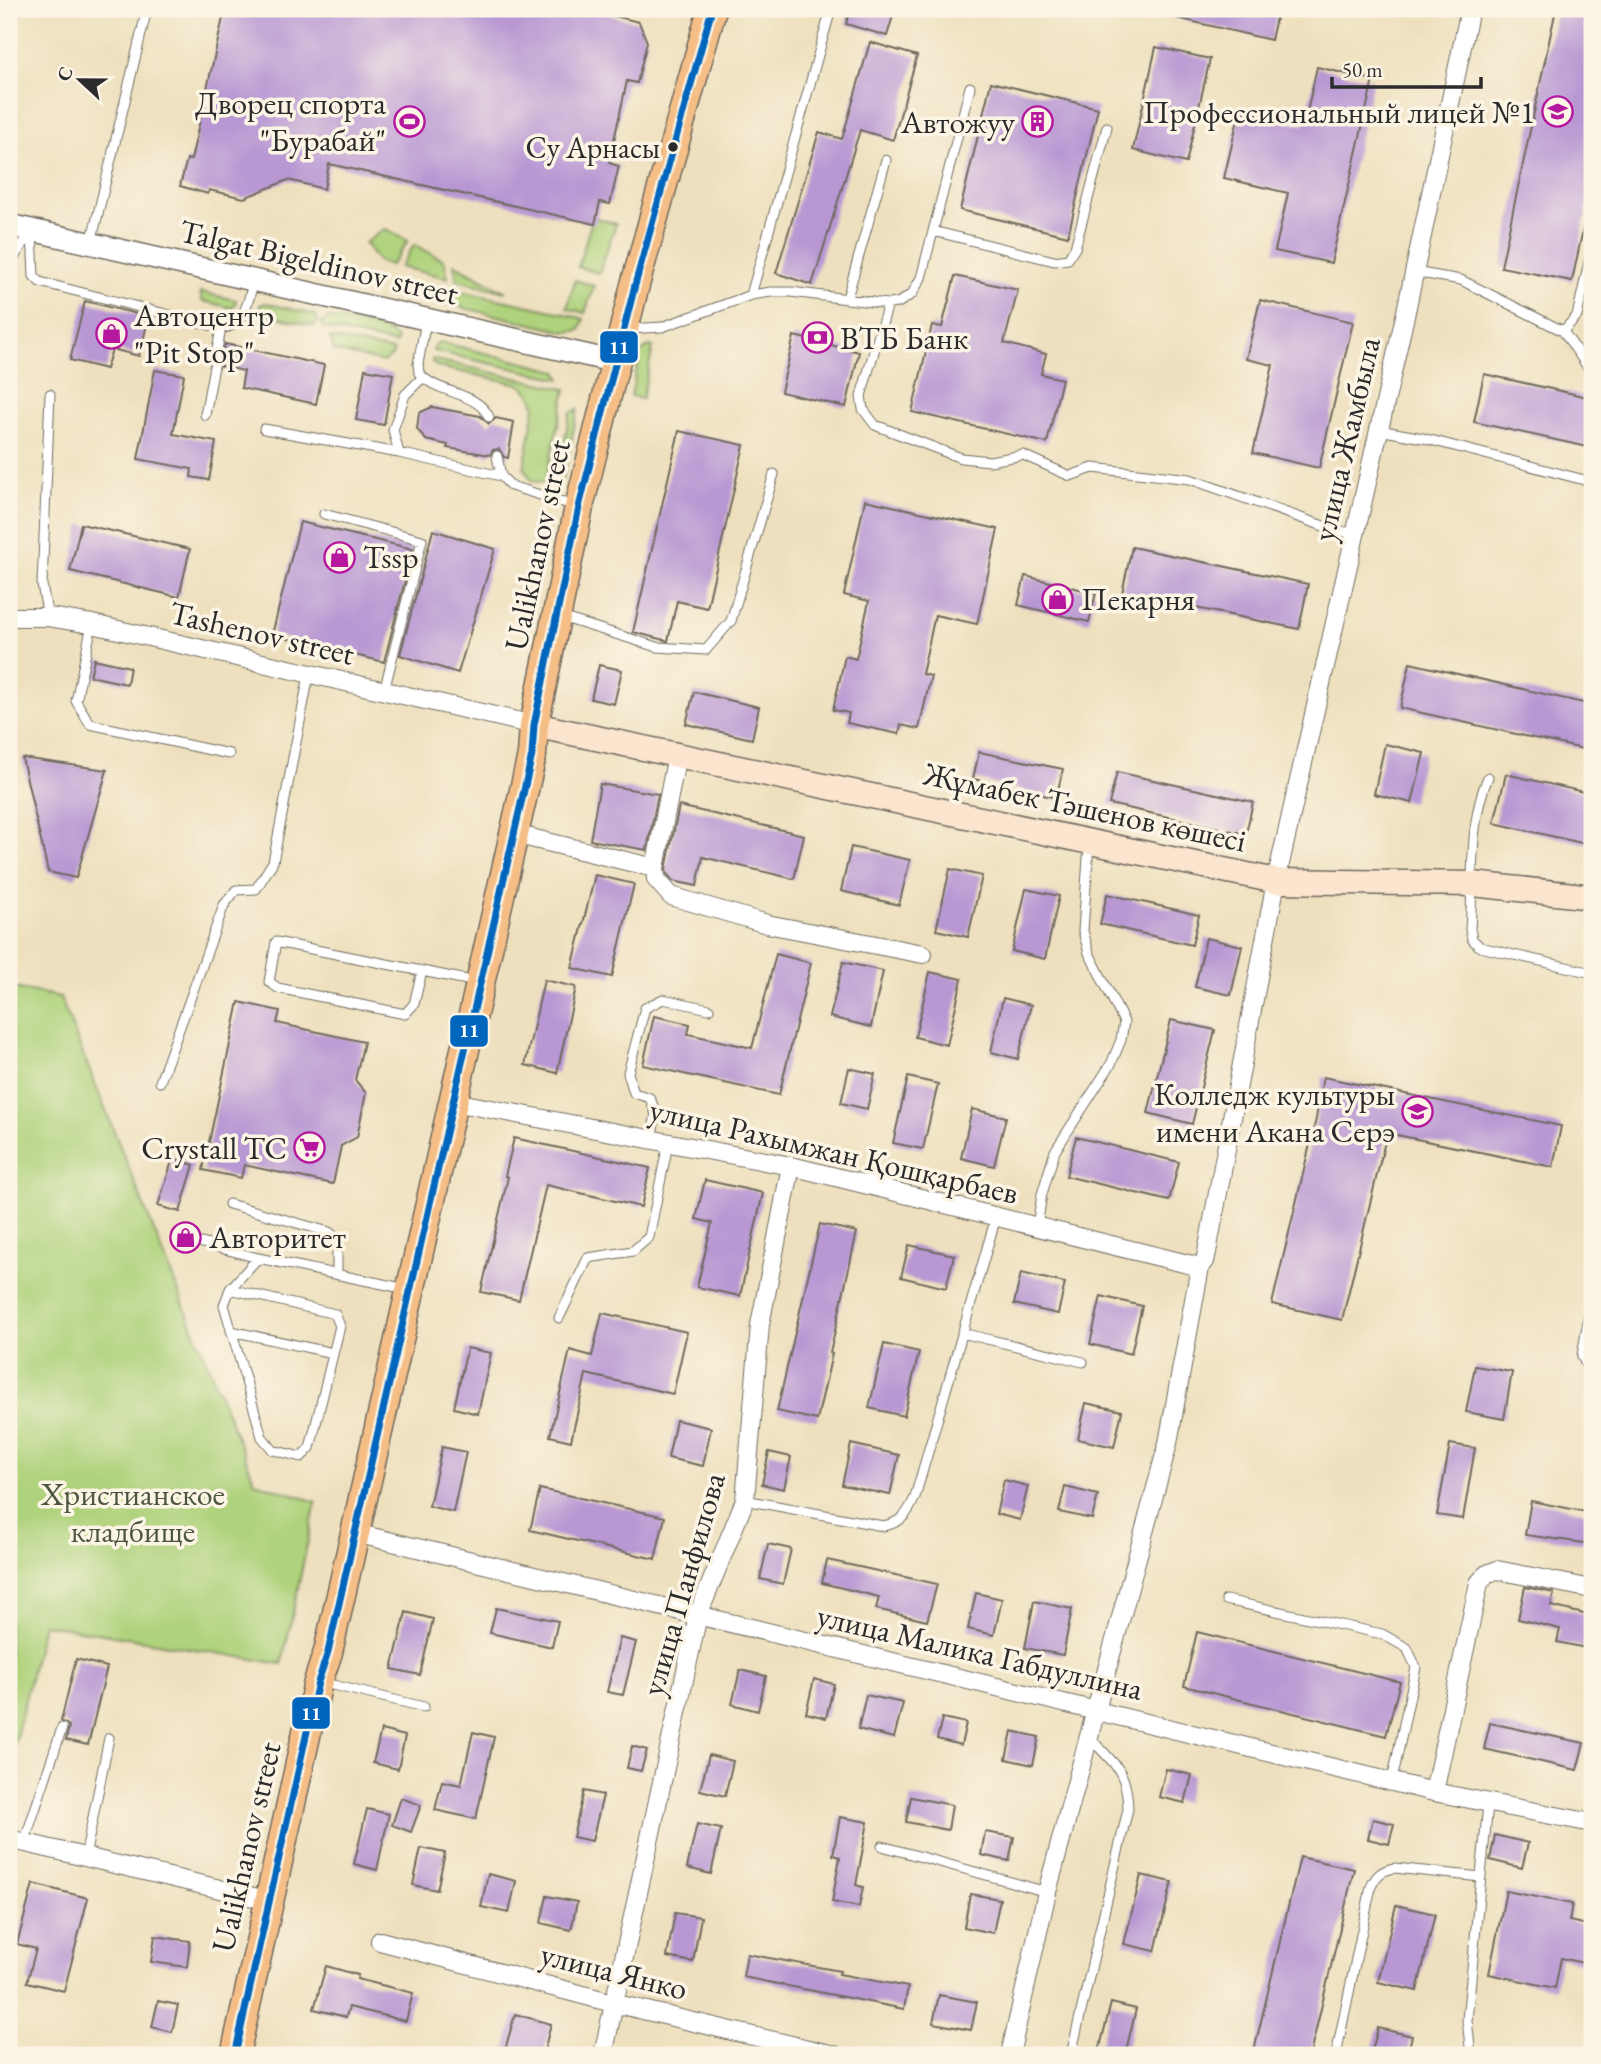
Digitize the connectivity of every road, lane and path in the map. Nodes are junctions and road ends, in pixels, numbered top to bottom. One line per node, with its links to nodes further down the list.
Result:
1 (147, 9): 11 (lane)
2 (712, 9): 21 (highway, Ualikhanov street)
3 (831, 9): 16 (lane)
4 (1464, 11): 14 (street, улица Жамбыла)
5 (970, 88): 10 (lane)
6 (1107, 127): 10 (lane)
7 (887, 160): 17 (lane)
8 (9, 225): 9 (street, Talgat Bigeldinov street)
9 (32, 230): 11 (street, Talgat Bigeldinov street); 13 (lane); 20 (lane)
10 (933, 231): 18 (lane)
11 (91, 243): 15 (street, Talgat Bigeldinov street)
12 (1592, 249): 22 (lane)
13 (9, 265)
14 (1414, 272): 22 (lane); 30 (street, улица Жамбыла)
15 (254, 280): 19 (street, Talgat Bigeldinov street); 20 (lane)
16 (751, 295): 17 (lane); 21 (lane)
17 (847, 298): 18 (lane)
18 (888, 304): 38 (lane)
19 (426, 319): 23 (street, Talgat Bigeldinov street); 25 (lane)
20 (221, 328): 27 (lane)
21 (624, 329): 23 (highway, Ualikhanov street)
22 (1563, 331): 24 (lane)
23 (616, 362): 36 (highway, Ualikhanov street)
24 (1592, 368)
25 (422, 378): 28 (lane); 31 (lane)
26 (50, 394): 41 (lane)
27 (205, 415)
28 (489, 417)
29 (264, 429): 31 (lane)
30 (1379, 430): 35 (lane); 38 (street, улица Жамбыла)
31 (399, 453): 34 (lane)
32 (497, 456): 34 (lane)
33 (774, 474): 39 (lane)
34 (501, 476): 36 (lane)
35 (1592, 482)
36 (579, 507): 39 (highway, Ualikhanov street)
37 (324, 514): 44 (lane)
38 (1355, 534): 52 (street, улица Жамбыла)
39 (557, 616): 45 (highway, Ualikhanov street)
40 (9, 617): 41 (street, Tashenov street)
41 (48, 617): 42 (street, Tashenov street)
42 (92, 624): 43 (street, Tashenov street); 46 (lane)
43 (309, 675): 44 (street, Tashenov street); 60 (lane)
44 (384, 691): 45 (street, Tashenov street)
45 (534, 725): 47 (main road, Жұмабек Тәшенов көшесі); 49 (highway, Ualikhanov street); 58 (highway)
46 (229, 754)
47 (677, 755): 50 (main road, Жұмабек Тәшенов көшесі); 51 (street)
48 (1488, 777): 53 (lane)
49 (514, 834): 51 (street); 61 (highway, Ualikhanov street)
50 (1089, 841): 52 (main road, Жұмабек Тәшенов көшесі); 66 (lane)
51 (655, 868): 55 (street)
52 (1276, 881): 53 (main road, Жұмабек Тәшенов көшесі); 69 (street, улица Жамбыла)
53 (1473, 884): 54 (main road, Жұмабек Тәшенов көшесі); 57 (lane)
54 (1592, 897)
55 (922, 954)
56 (422, 971): 56 (lane); 58 (lane)
57 (1592, 973)
58 (472, 981): 71 (highway)
59 (709, 1009): 62 (lane)
60 (159, 1082)
61 (454, 1102): 62 (street, улица Рахымжан Қошқарбаев); 81 (highway, Ualikhanov street)
62 (659, 1142): 63 (street, улица Рахымжан Қошқарбаев); 74 (lane)
63 (791, 1166): 65 (street, улица Рахымжан Қошқарбаев); 80 (street, улица Панфилова)
64 (229, 1203): 70 (lane)
65 (996, 1217): 66 (street, улица Рахымжан Қошқарбаев); 76 (lane)
66 (1037, 1227): 69 (street, улица Рахымжан Қошқарбаев)
67 (202, 1243): 68 (lane)
68 (258, 1258): 70 (lane); 72 (lane)
69 (1200, 1267): 87 (street, улица Жамбыла)
70 (337, 1274): 71 (lane)
71 (402, 1288): 85 (highway)
72 (230, 1289): 75 (lane); 77 (lane)
73 (1592, 1297): 79 (lane)
74 (559, 1318)
75 (232, 1331): 77 (lane); 77 (lane)
76 (962, 1334): 78 (lane); 80 (lane)
77 (333, 1353)
78 (1083, 1362)
79 (1592, 1369)
80 (745, 1500): 84 (street, улица Панфилова)
81 (355, 1533): 84 (street, улица Малика Габдуллина); 85 (highway, Ualikhanov street)
82 (1592, 1589): 92 (street)
83 (1226, 1600): 91 (lane)
84 (698, 1615): 87 (street, улица Малика Габдуллина); 102 (street, улица Панфилова)
85 (318, 1682): 86 (lane); 100 (highway, Ualikhanov street)
86 (424, 1707)
87 (1096, 1710): 89 (street, улица Жамбыла); 91 (street, улица Малика Габдуллина)
88 (62, 1728): 95 (lane)
89 (1088, 1737): 99 (street, улица Жамбыла); 107 (lane)
90 (109, 1738): 97 (lane)
91 (1392, 1781): 92 (street, улица Малика Габдуллина)
92 (1434, 1791): 93 (street, улица Малика Габдуллина)
93 (1488, 1804): 94 (street, улица Малика Габдуллина); 98 (lane)
94 (1592, 1823)
95 (16, 1841): 97 (street)
96 (881, 1846): 99 (lane)
97 (85, 1857): 100 (street)
98 (1481, 1877): 108 (lane); 109 (lane)
99 (1047, 1892): 106 (street, улица Жамбыла)
100 (270, 1901): 103 (highway, Ualikhanov street)
101 (380, 1941): 102 (street, улица Янко)
102 (613, 2003): 104 (street, улица Панфилова); 105 (street, улица Янко)
103 (235, 2055)
104 (603, 2055)
105 (834, 2055)
106 (1010, 2055)
107 (1071, 2055)
108 (1336, 2055)
109 (1471, 2055)

